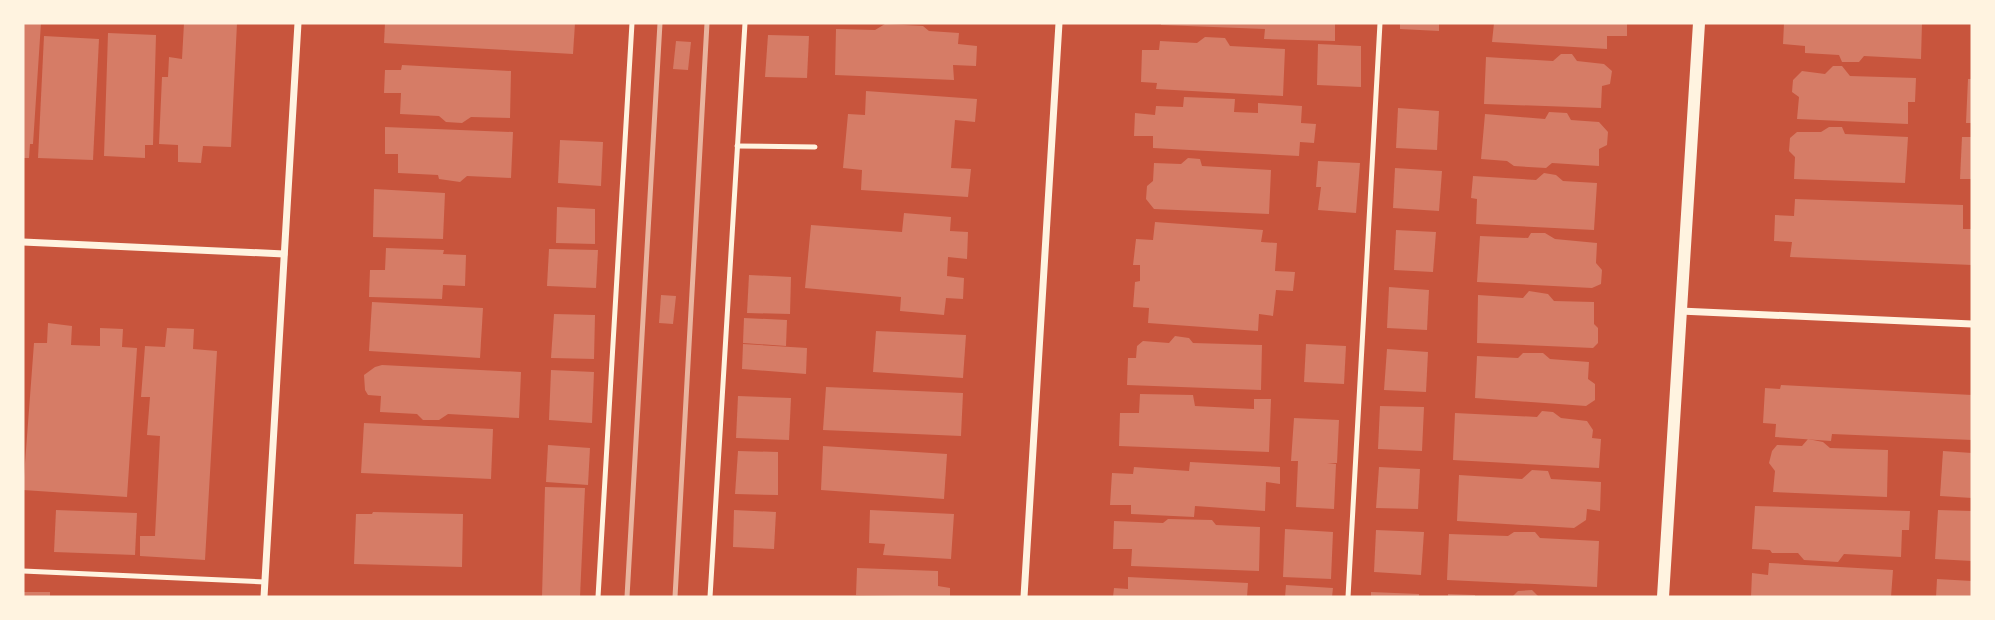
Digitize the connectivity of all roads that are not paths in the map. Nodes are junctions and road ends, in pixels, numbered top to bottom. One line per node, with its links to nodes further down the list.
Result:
1 (298, 23): 10 (street)
2 (632, 23): 16 (lane)
3 (744, 23): 7 (lane)
4 (1059, 23): 18 (street)
5 (1380, 23): 19 (lane)
6 (1699, 23): 11 (street)
7 (737, 146): 8 (lane); 17 (lane)
8 (815, 147)
9 (23, 242): 10 (street)
10 (284, 254): 14 (street)
11 (1680, 311): 12 (street); 20 (street)
12 (1972, 324)
13 (23, 571): 14 (lane)
14 (265, 582): 15 (street)
15 (264, 597)
16 (598, 597)
17 (710, 597)
18 (1024, 597)
19 (1348, 597)
20 (1663, 597)

